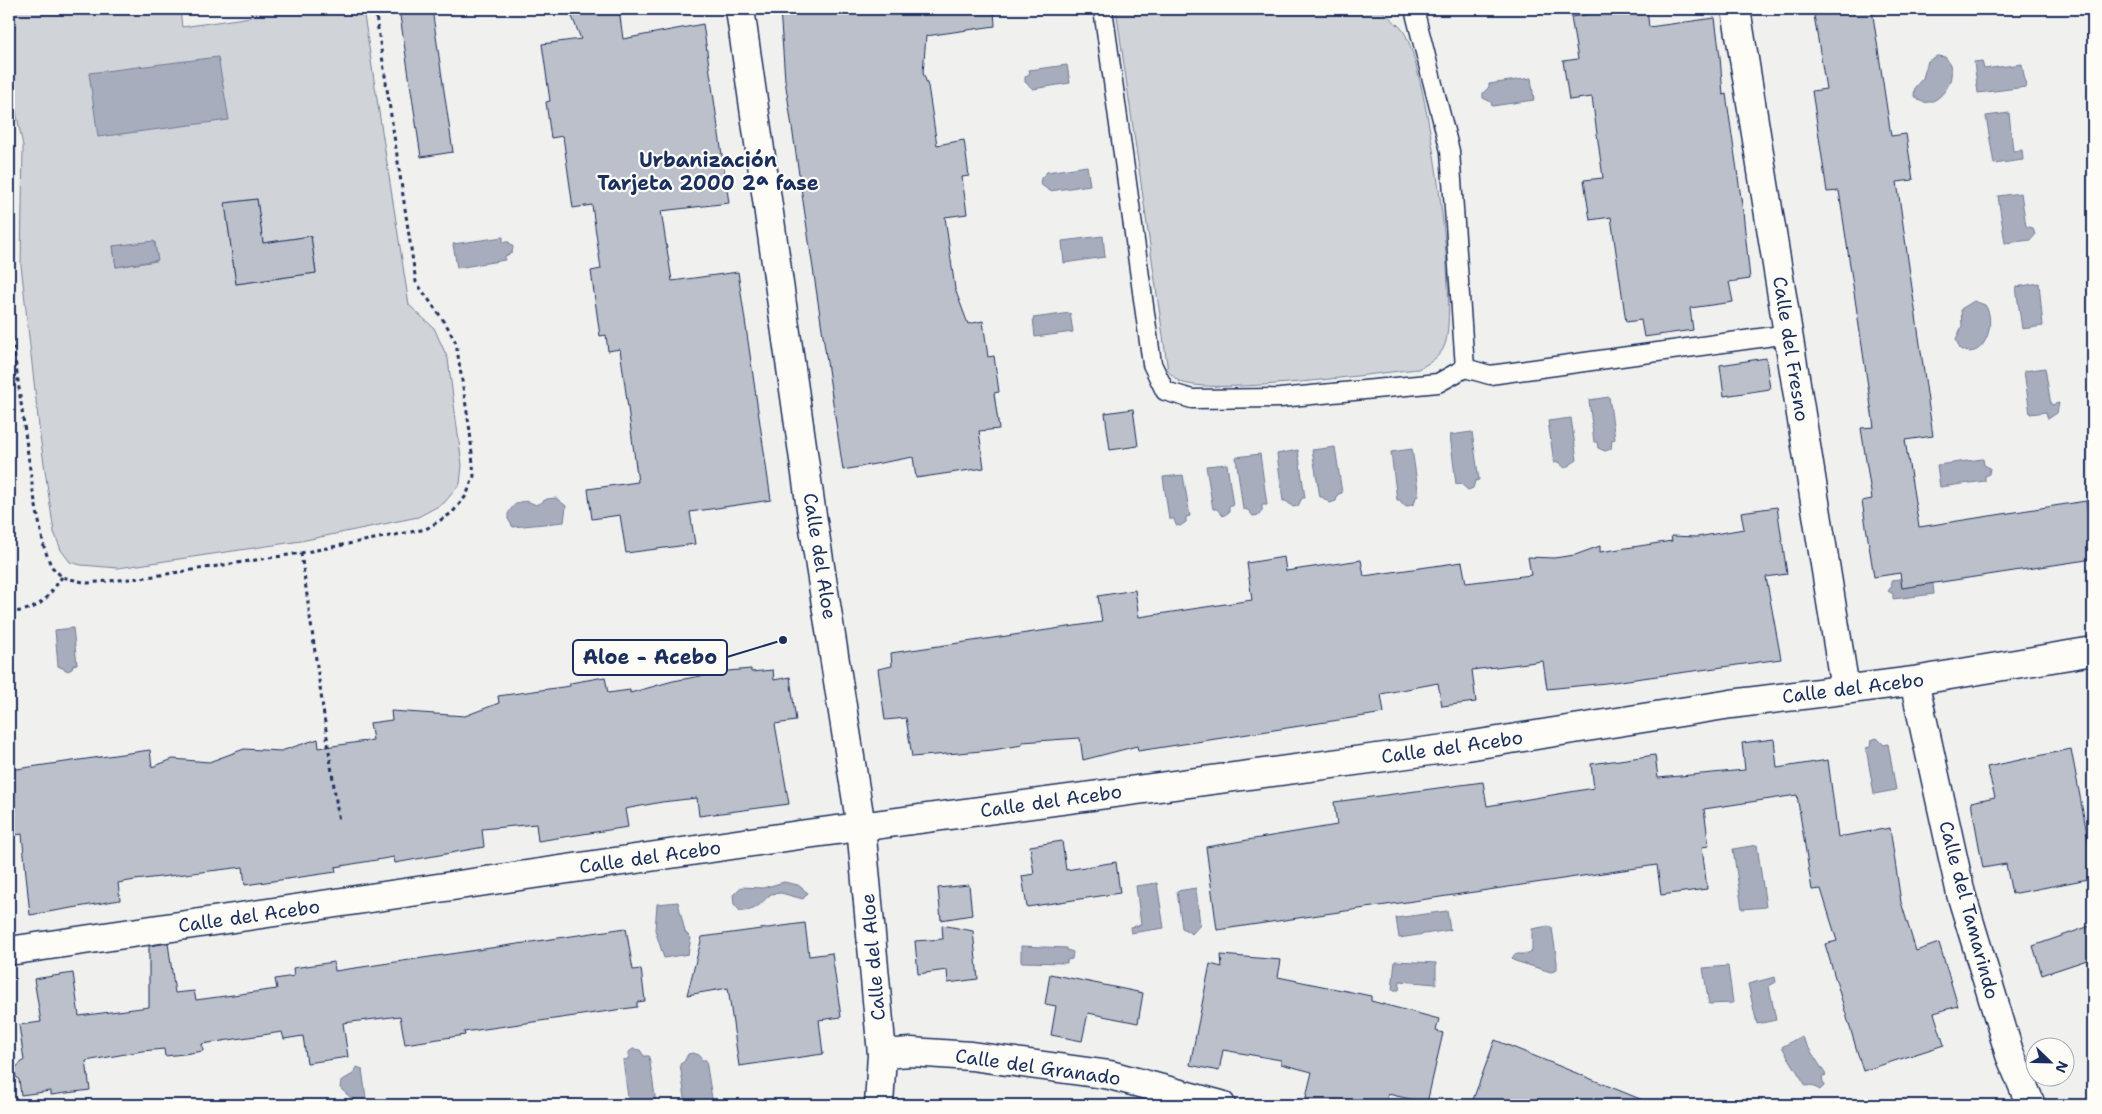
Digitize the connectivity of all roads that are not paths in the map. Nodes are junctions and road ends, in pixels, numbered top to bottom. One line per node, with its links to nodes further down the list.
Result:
1 (740, 9): 10 (street, Calle del Aloe)
2 (1103, 9): 6 (lane)
3 (1419, 9): 6 (lane)
4 (1736, 9): 5 (street, Calle del Fresno)
5 (1789, 334): 6 (lane); 9 (street, Calle del Fresno)
6 (1465, 368)
7 (2093, 651): 8 (street, Calle del Acebo)
8 (1914, 681): 9 (street, Calle del Acebo); 15 (street, Calle del Tamarindo)
9 (1845, 689): 10 (street, Calle del Acebo)
10 (861, 827): 11 (street, Calle del Acebo); 12 (street, Calle del Aloe)
11 (9, 951)
12 (882, 1054): 13 (street, Calle del Aloe); 14 (street, Calle del Granado)
13 (880, 1105)
14 (1221, 1105)
15 (2031, 1105)

